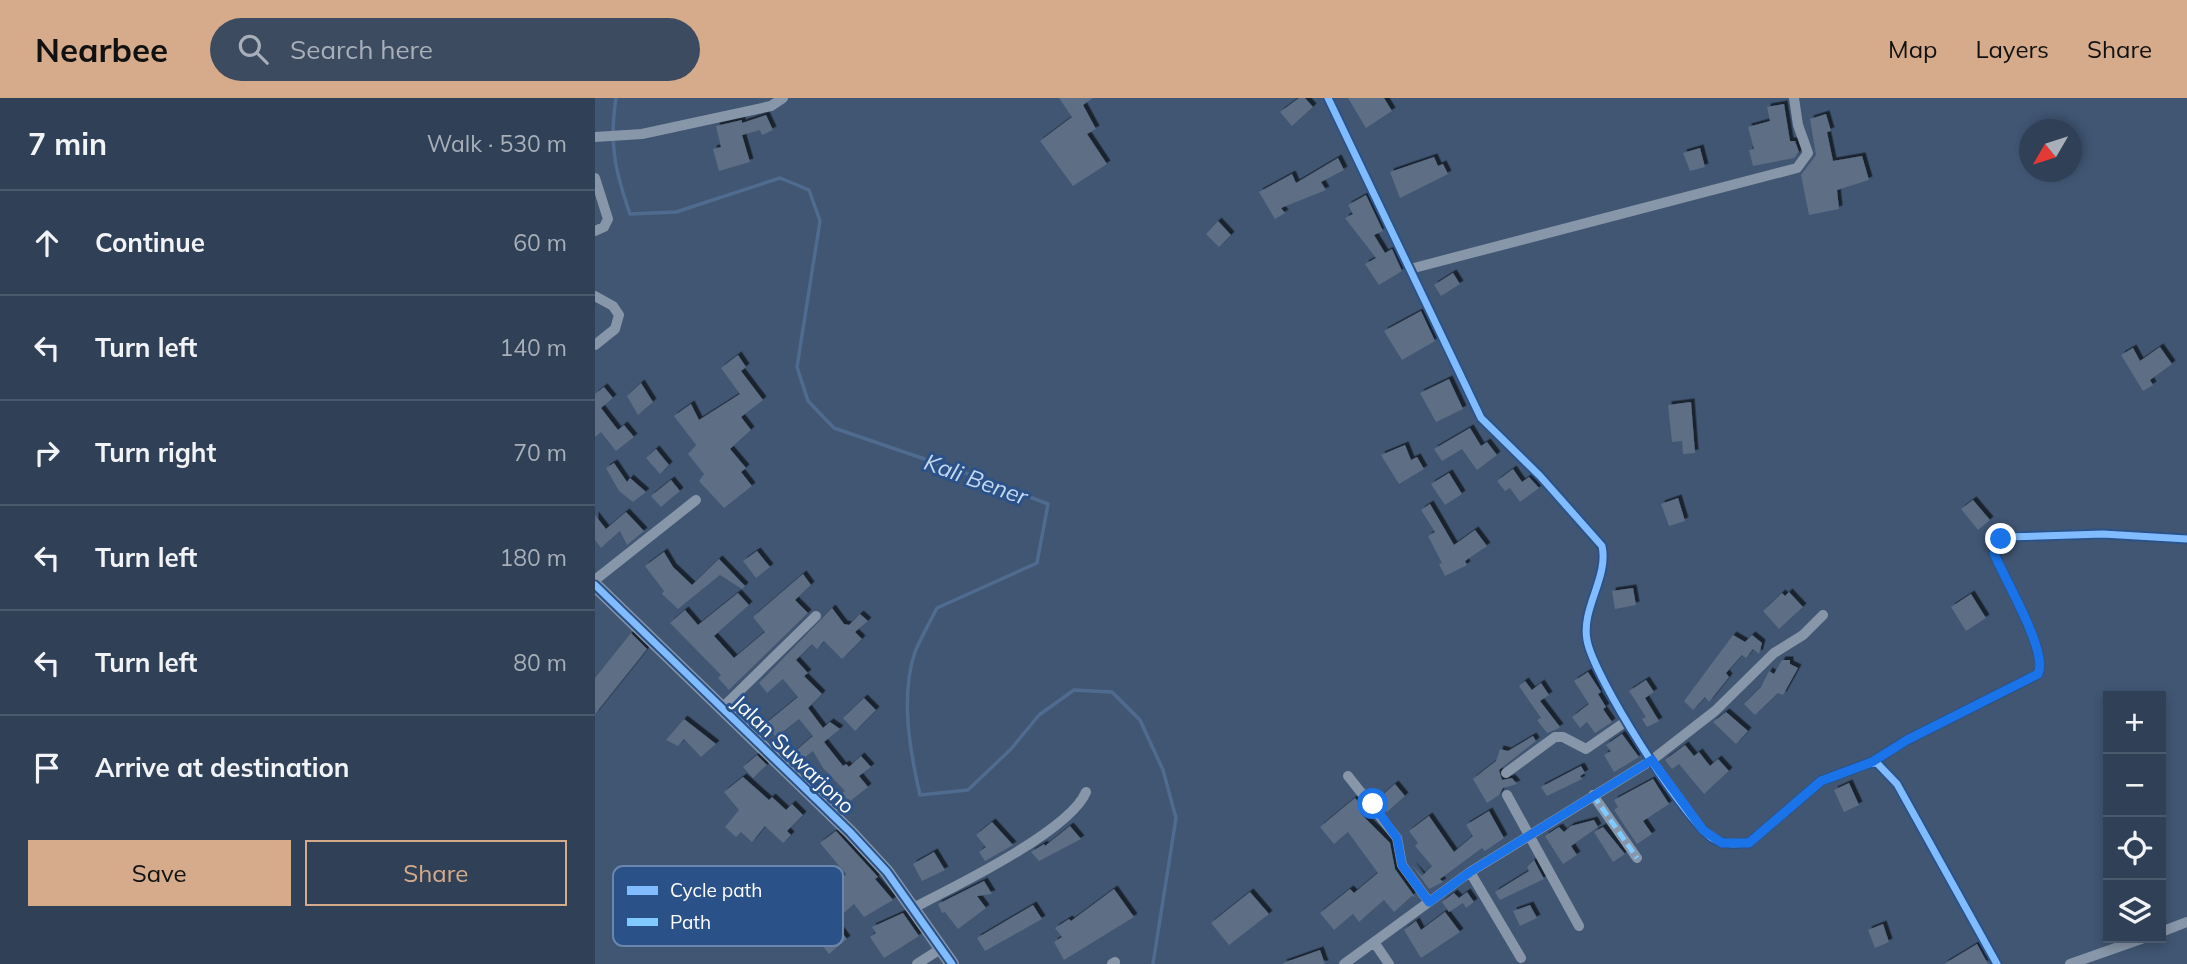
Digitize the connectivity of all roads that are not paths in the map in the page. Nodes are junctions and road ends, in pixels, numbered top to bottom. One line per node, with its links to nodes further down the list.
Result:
1 (783, 98): 4 (street)
2 (1328, 98): 7 (street)
3 (1794, 98): 7 (street)
4 (595, 137)
5 (595, 178): 6 (street)
6 (595, 231)
7 (1410, 269): 16 (street)
8 (595, 296): 9 (street)
9 (595, 345)
10 (696, 500): 12 (street)
11 (2187, 539): 17 (street)
12 (595, 582): 15 (street, Jalan Suwarjono)
13 (1823, 615): 18 (street)
14 (816, 616): 15 (street)
15 (721, 709): 30 (street, Jalan Suwarjono)
16 (1625, 722): 18 (street); 20 (street)
17 (1891, 751): 19 (street); 22 (street)
18 (1652, 760): 19 (street); 25 (street)
19 (1872, 762): 22 (street)
20 (1506, 773)
21 (1348, 776): 29 (street)
22 (1897, 784): 42 (street)
23 (1086, 792): 30 (street)
24 (1507, 795): 26 (street)
25 (1593, 795): 26 (street); 27 (street)
26 (1529, 835): 28 (street); 32 (street)
27 (1637, 858)
28 (1470, 872): 29 (street); 37 (street)
29 (1429, 902): 34 (street)
30 (913, 908): 36 (street, Jalan Suwarjono)
31 (2187, 922): 33 (street)
32 (1579, 926)
33 (2166, 930)
34 (1374, 942): 40 (street); 41 (street)
35 (2130, 943): 43 (street)
36 (942, 948): 38 (street); 39 (street, Jalan Suwarjono)
37 (1521, 958)
38 (917, 964)
39 (952, 964)
40 (1344, 964)
41 (1389, 964)
42 (1997, 964)
43 (2070, 964)

